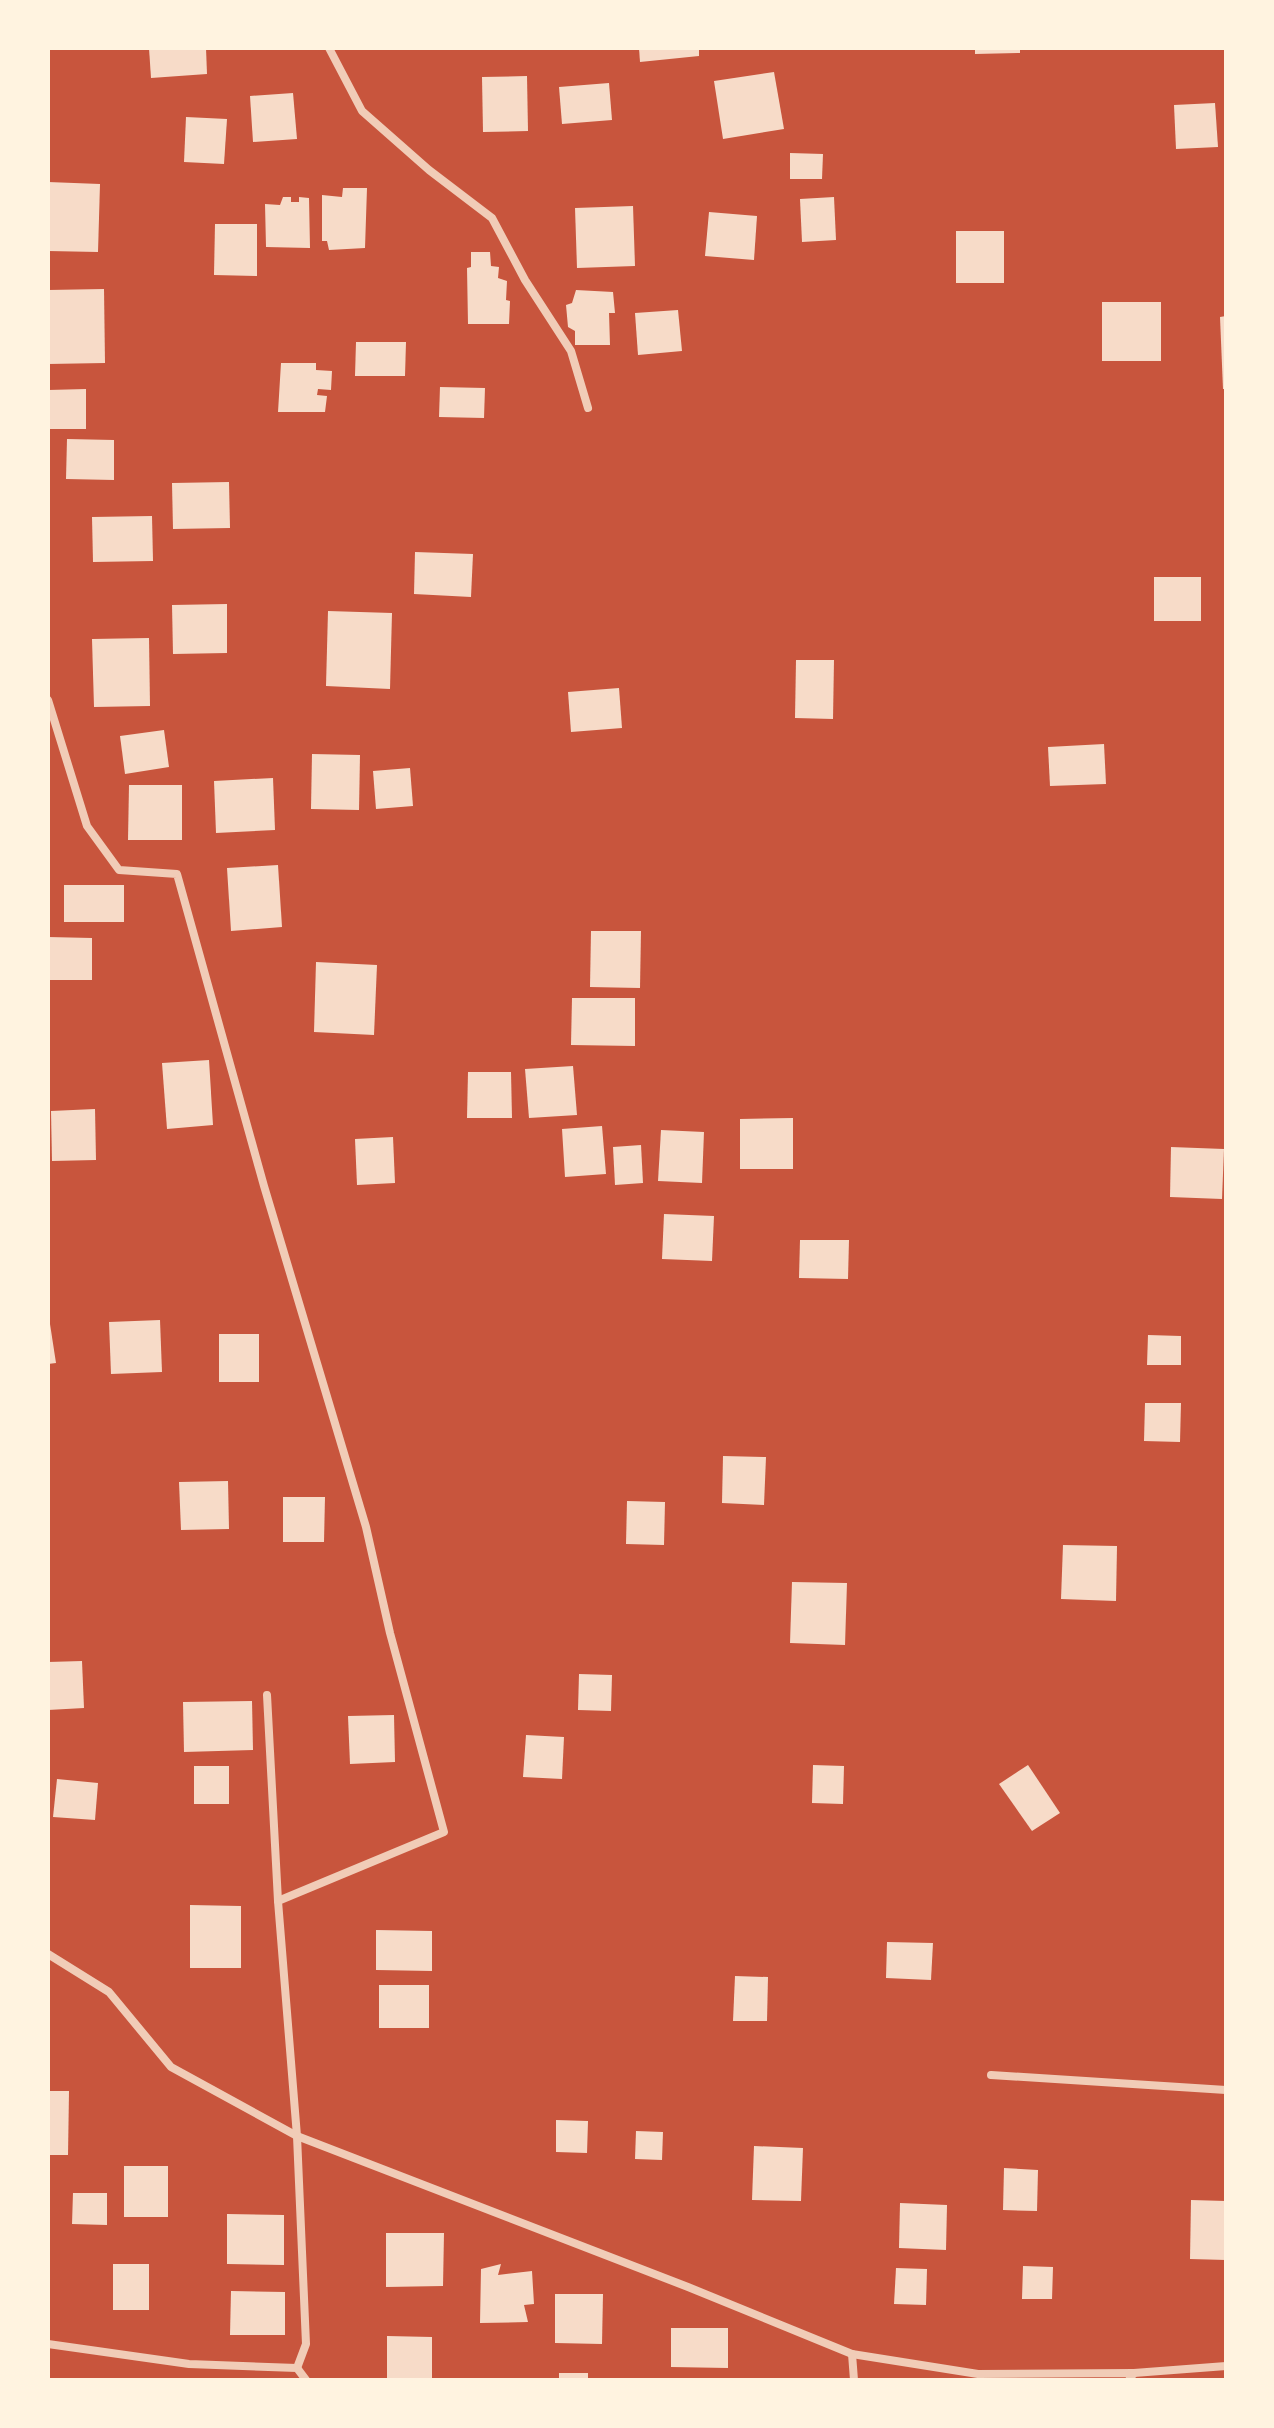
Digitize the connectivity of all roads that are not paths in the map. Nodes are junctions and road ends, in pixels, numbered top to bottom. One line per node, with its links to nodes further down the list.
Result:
1 (329, 48): 2 (street)
2 (588, 408)
3 (48, 700): 5 (street)
4 (267, 1695): 5 (street)
5 (278, 1901): 9 (street)
6 (48, 1954): 9 (street)
7 (991, 2075): 8 (street)
8 (1226, 2090)
9 (297, 2136): 11 (street); 13 (street)
10 (48, 2344): 13 (street)
11 (852, 2354): 14 (street); 16 (street)
12 (1226, 2366): 14 (street)
13 (297, 2368): 15 (street)
14 (1132, 2377)
15 (306, 2380)
16 (854, 2380)

